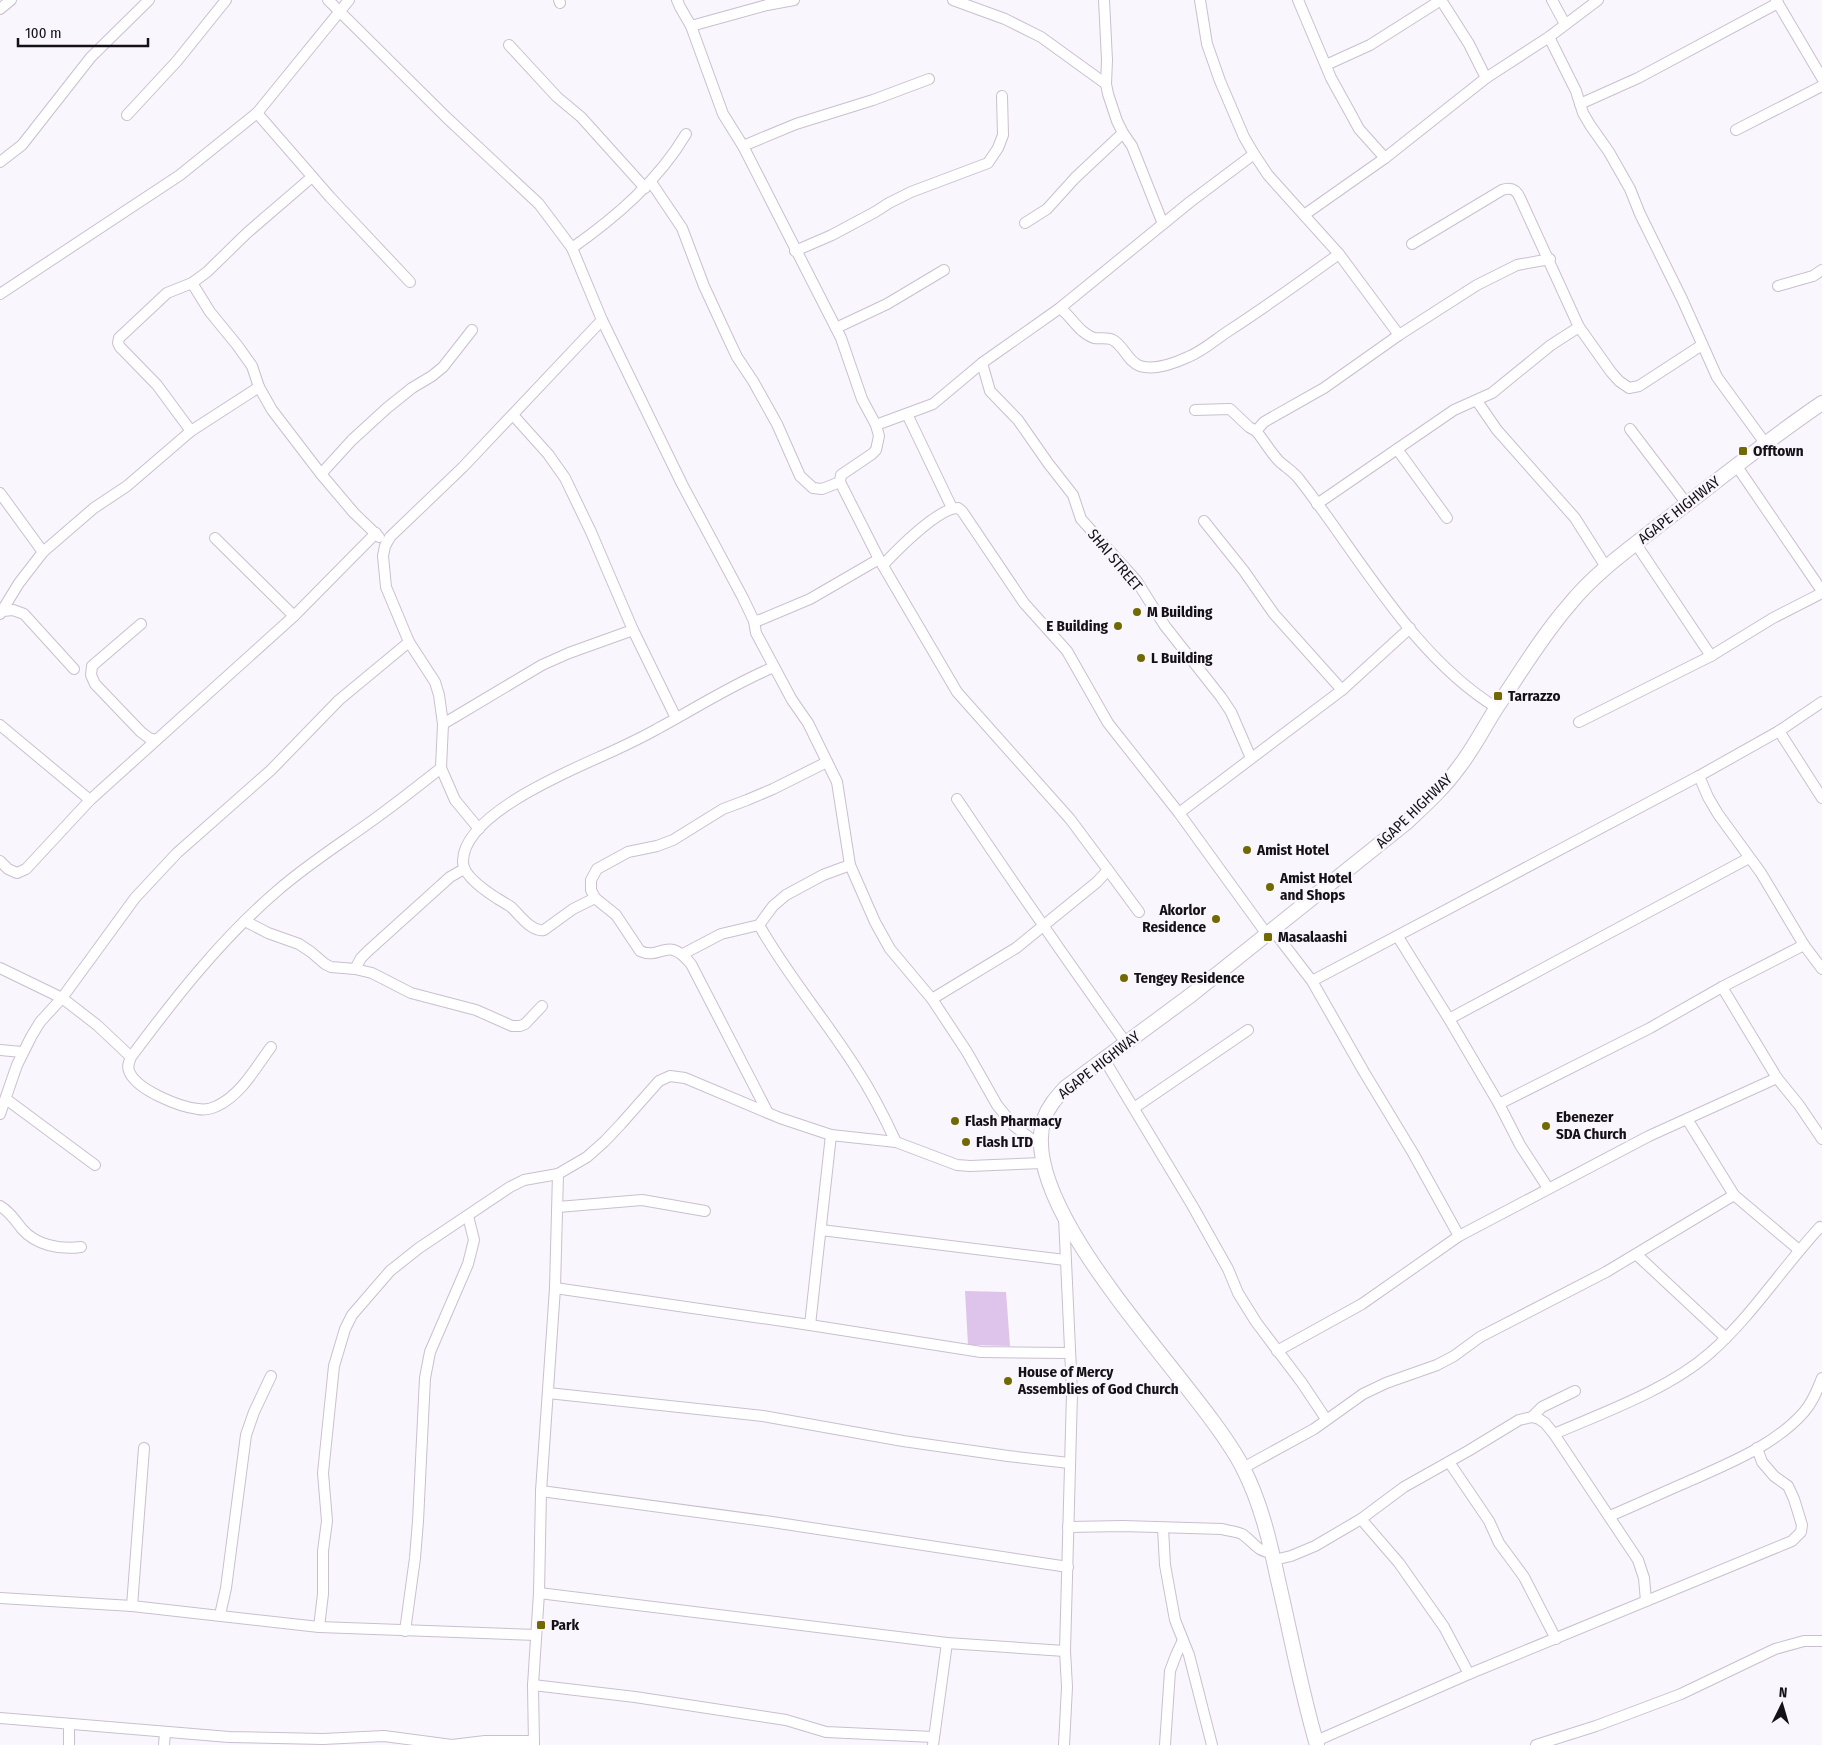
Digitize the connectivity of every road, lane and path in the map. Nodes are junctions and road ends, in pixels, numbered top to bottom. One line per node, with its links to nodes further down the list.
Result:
1 (11, 0): 16 (street)
2 (149, 0): 38 (street)
3 (226, 0): 31 (street)
4 (328, 0): 17 (street)
5 (350, 0): 17 (street)
6 (678, 0): 19 (street)
7 (794, 0): 19 (street)
8 (953, 0): 26 (street)
9 (1104, 0): 26 (street)
10 (1200, 0): 36 (street)
11 (1298, 0): 22 (street)
12 (1441, 0): 22 (street); 23 (street)
13 (1552, 0): 18 (street)
14 (1598, 0): 18 (street)
15 (1777, 1): 24 (street); 29 (street)
16 (0, 9)
17 (339, 10): 30 (street); 45 (street)
18 (1565, 24): 20 (street)
19 (691, 26): 35 (street)
20 (1549, 37): 23 (street); 29 (street)
21 (509, 45): 40 (street)
22 (1326, 65): 37 (street)
23 (1486, 78): 37 (street)
24 (1822, 78)
25 (928, 79): 35 (street)
26 (1106, 84): 33 (street)
27 (1822, 86): 32 (street)
28 (1002, 96): 46 (street)
29 (1580, 104): 61 (street)
30 (257, 113): 39 (street); 54 (street)
31 (126, 115)
32 (1736, 130)
33 (1123, 133): 42 (street); 43 (street)
34 (686, 134): 40 (street)
35 (743, 146): 46 (street)
36 (1254, 154): 41 (street); 43 (street)
37 (1385, 158): 41 (street)
38 (0, 162)
39 (312, 177): 51 (street); 52 (street)
40 (648, 185): 45 (street); 77 (street)
41 (1304, 215): 47 (street)
42 (1025, 223)
43 (1163, 224): 55 (street)
44 (1412, 244): 48 (street)
45 (572, 248): 56 (street)
46 (795, 251): 58 (street)
47 (1339, 254): 55 (street); 60 (street)
48 (1550, 259): 57 (street); 60 (street)
49 (944, 270): 58 (street)
50 (1822, 270): 53 (street)
51 (410, 282)
52 (192, 283): 63 (street); 71 (street)
53 (1778, 286)
54 (0, 294)
55 (1060, 308): 62 (street)
56 (602, 320): 68 (street); 94 (street)
57 (1579, 327): 61 (street); 64 (street)
58 (836, 328): 69 (street)
59 (472, 330): 76 (street)
60 (1399, 335): 72 (street)
61 (1702, 345): 73 (street)
62 (982, 363): 67 (street); 111 (street, SHAI STREET)
63 (259, 387): 71 (street); 76 (street)
64 (1477, 400): 74 (street); 90 (street)
65 (1822, 403): 73 (street, AGAPE HIGHWAY)
66 (1195, 410): 72 (street)
67 (907, 414): 69 (street); 81 (street)
68 (513, 415): 87 (street); 97 (street)
69 (876, 425): 77 (street)
70 (1630, 429): 80 (street)
71 (191, 430): 88 (street)
72 (1256, 430): 79 (street)
73 (1765, 443): 75 (street, AGAPE HIGHWAY)
74 (1397, 449): 79 (street); 82 (street)
75 (1736, 466): 80 (street, AGAPE HIGHWAY); 91 (street)
76 (321, 474): 84 (street)
77 (840, 482): 89 (street)
78 (0, 493): 88 (street)
79 (1318, 504): 96 (street)
80 (1686, 504): 86 (street, AGAPE HIGHWAY)
81 (952, 508): 89 (street); 118 (street)
82 (1448, 518)
83 (1204, 521): 102 (street)
84 (376, 533): 87 (street); 93 (street)
85 (215, 538): 93 (street)
86 (1636, 544): 90 (street, AGAPE HIGHWAY); 99 (street)
87 (385, 546): 98 (street)
88 (42, 552): 92 (street)
89 (881, 562): 94 (street); 124 (street)
90 (1606, 567): 104 (street, AGAPE HIGHWAY)
91 (1822, 592): 99 (street)
92 (1, 612): 101 (street)
93 (294, 616): 110 (street)
94 (754, 621): 100 (street)
95 (141, 624): 110 (street)
96 (1410, 628): 102 (street); 104 (street)
97 (633, 630): 105 (street); 107 (street)
98 (408, 642): 107 (street); 139 (street)
99 (1711, 656): 106 (street)
100 (774, 667): 105 (street); 112 (street)
101 (74, 669)
102 (1342, 690): 111 (street)
103 (1822, 702): 109 (street)
104 (1497, 708): 130 (street, AGAPE HIGHWAY)
105 (676, 718): 119 (street)
106 (1579, 722)
107 (443, 724): 113 (street)
108 (0, 725): 117 (street)
109 (1779, 731): 114 (street); 116 (street)
110 (156, 740): 117 (street)
111 (1251, 758): 118 (street)
112 (827, 762): 122 (street); 125 (street)
113 (441, 768): 119 (street); 127 (street)
114 (1699, 776): 120 (street); 131 (street)
115 (957, 798): 129 (street)
116 (1822, 798)
117 (90, 800): 121 (street)
118 (1179, 813): 130 (street)
119 (479, 828): 123 (street)
120 (1749, 858): 132 (street); 142 (street)
121 (0, 862)
122 (850, 865): 128 (street); 140 (street)
123 (464, 869): 125 (street); 135 (street)
124 (1108, 870): 126 (street); 129 (street)
125 (595, 898): 133 (street)
126 (1139, 912)
127 (245, 921): 135 (street); 148 (street)
128 (758, 925): 133 (street); 159 (street)
129 (1042, 926): 140 (street); 144 (street)
130 (1269, 931): 137 (street); 144 (street, AGAPE HIGHWAY)
131 (1398, 937): 137 (street); 142 (street)
132 (1804, 945): 136 (street); 138 (street)
133 (683, 954): 154 (street)
134 (0, 968): 139 (street)
135 (355, 969): 141 (street)
136 (1822, 969)
137 (1312, 981): 173 (street)
138 (1722, 987): 150 (street); 152 (street)
139 (62, 998): 147 (street); 148 (street)
140 (932, 999): 160 (street)
141 (542, 1006)
142 (1449, 1019): 152 (street)
143 (1248, 1030): 153 (street)
144 (1126, 1043): 149 (street, AGAPE HIGHWAY)
145 (271, 1047): 148 (street)
146 (0, 1050): 147 (street)
147 (22, 1052): 151 (street)
148 (131, 1057)
149 (1104, 1059): 153 (street); 160 (street, AGAPE HIGHWAY)
150 (1776, 1078): 156 (street); 158 (street)
151 (6, 1099): 155 (street); 162 (street)
152 (1499, 1104): 164 (street)
153 (1134, 1108): 181 (street)
154 (768, 1113): 157 (street); 163 (street)
155 (0, 1114)
156 (1687, 1119): 164 (street); 165 (street)
157 (832, 1135): 159 (street); 172 (street)
158 (1822, 1139)
159 (896, 1142): 161 (street)
160 (1041, 1146): 161 (street, AGAPE HIGHWAY)
161 (1043, 1163): 169 (street, AGAPE HIGHWAY)
162 (95, 1166)
163 (558, 1174): 167 (street); 170 (street)
164 (1548, 1188): 173 (street)
165 (1734, 1196): 175 (street); 176 (street)
166 (0, 1206): 174 (street)
167 (558, 1207): 168 (street); 178 (street)
168 (706, 1210)
169 (1064, 1215): 177 (street); 194 (street, AGAPE HIGHWAY)
170 (468, 1216): 207 (street); 208 (street)
171 (1822, 1228): 175 (street)
172 (821, 1230): 177 (street); 179 (street)
173 (1459, 1236): 181 (street)
174 (81, 1248)
175 (1799, 1250): 180 (street)
176 (1636, 1255): 180 (street); 188 (street)
177 (1065, 1260): 182 (street)
178 (555, 1288): 179 (street); 186 (street)
179 (810, 1325): 182 (street)
180 (1726, 1338): 189 (street)
181 (1277, 1351): 188 (street)
182 (1069, 1353): 193 (street)
183 (271, 1376): 206 (street)
184 (1822, 1378): 191 (street)
185 (1575, 1391): 187 (street)
186 (548, 1393): 193 (street); 195 (street)
187 (1532, 1417): 189 (street); 192 (street)
188 (1326, 1419): 194 (street)
189 (1554, 1434): 196 (street)
190 (144, 1448): 205 (street)
191 (1757, 1448): 196 (street); 204 (street)
192 (1449, 1462): 197 (street); 210 (street)
193 (1069, 1463): 198 (street)
194 (1243, 1468): 200 (street, AGAPE HIGHWAY)
195 (541, 1491): 201 (street); 202 (street)
196 (1610, 1516): 204 (street)
197 (1361, 1519): 200 (street); 215 (street)
198 (1068, 1527): 199 (street); 201 (street)
199 (1163, 1528): 200 (street); 211 (street)
200 (1273, 1556): 225 (street, AGAPE HIGHWAY)
201 (1068, 1567): 214 (street)
202 (539, 1593): 209 (street); 212 (street)
203 (0, 1598): 205 (street)
204 (1646, 1601): 210 (street)
205 (132, 1606): 206 (street)
206 (220, 1615): 207 (street)
207 (319, 1627): 208 (street)
208 (405, 1631): 209 (street)
209 (536, 1635): 216 (street)
210 (1556, 1639): 215 (street)
211 (1183, 1640): 229 (street); 230 (street)
212 (947, 1642): 214 (street); 221 (street)
213 (1822, 1642): 231 (street)
214 (1065, 1651): 228 (street)
215 (1469, 1674): 225 (street)
216 (533, 1685): 221 (street); 224 (street)
217 (0, 1718): 218 (street)
218 (70, 1724): 219 (street); 226 (street)
219 (165, 1733): 220 (street); 227 (street)
220 (229, 1741): 222 (street)
221 (933, 1741)
222 (323, 1742): 223 (street)
223 (421, 1743): 224 (street)
224 (534, 1743)
225 (1316, 1743)
226 (69, 1745)
227 (164, 1745)
228 (1064, 1745)
229 (1165, 1745)
230 (1212, 1745)
231 (1536, 1745)

